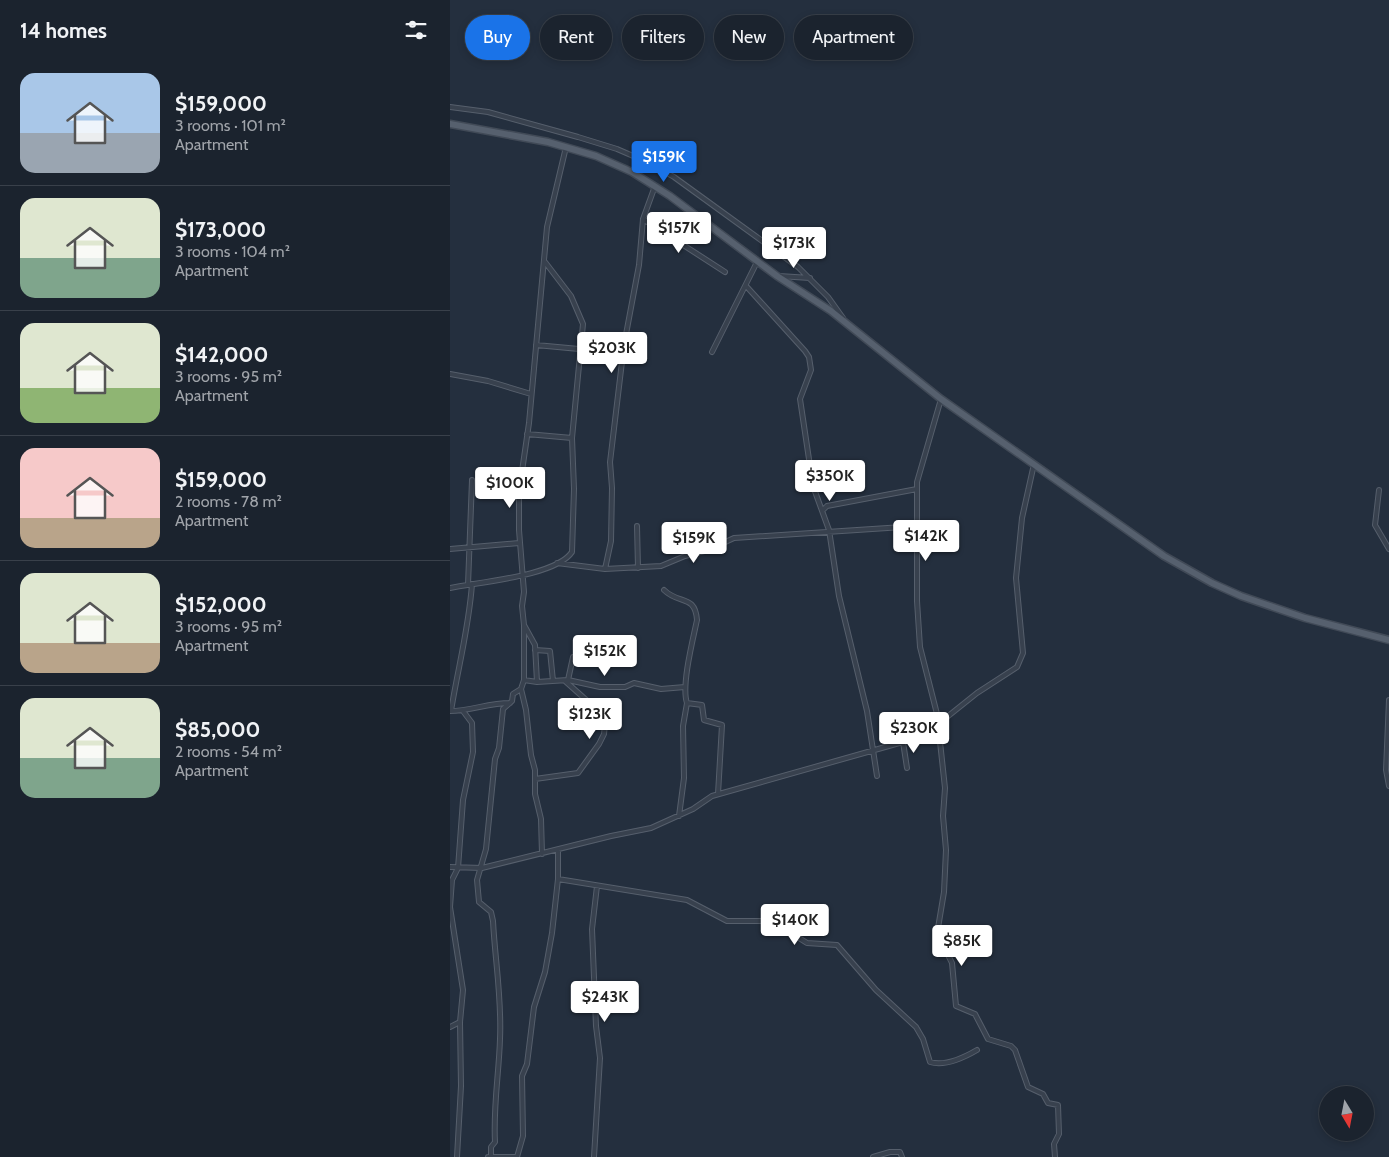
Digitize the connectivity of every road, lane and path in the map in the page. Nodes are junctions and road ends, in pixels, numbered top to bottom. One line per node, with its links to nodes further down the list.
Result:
1 (450, 107): 10 (street)
2 (450, 124): 3 (main road)
3 (566, 147): 4 (main road); 6 (street)
4 (655, 186): 5 (street); 7 (main road)
5 (643, 219): 8 (street); 35 (street)
6 (545, 262): 13 (street); 14 (street)
7 (757, 262): 9 (main road); 11 (street)
8 (726, 272)
9 (777, 276): 10 (street); 12 (main road)
10 (810, 278): 12 (street)
11 (747, 287): 15 (street); 25 (street)
12 (845, 322): 18 (main road)
13 (536, 345): 14 (street); 17 (street)
14 (579, 349): 20 (street)
15 (712, 352)
16 (450, 374): 17 (street)
17 (531, 394): 19 (street)
18 (941, 398): 21 (main road); 23 (street)
19 (527, 434): 20 (street); 29 (street)
20 (572, 438): 33 (street)
21 (1034, 464): 41 (main road); 55 (street)
22 (472, 480): 30 (street)
23 (917, 489): 25 (street); 27 (street)
24 (1379, 490): 32 (street)
25 (822, 510): 28 (street)
26 (637, 526): 34 (street)
27 (918, 526): 28 (street); 55 (street)
28 (829, 530): 34 (street); 57 (street)
29 (520, 543): 30 (street); 36 (street)
30 (469, 546): 31 (street); 37 (street)
31 (450, 548)
32 (1389, 549)
33 (556, 563): 35 (street); 36 (street)
34 (638, 568): 35 (street)
35 (605, 569)
36 (523, 575): 37 (street); 40 (street)
37 (470, 584): 38 (street); 53 (street)
38 (450, 588)
39 (664, 590): 48 (street)
40 (524, 625): 42 (street); 44 (street)
41 (1389, 640)
42 (535, 650): 46 (street); 47 (street)
43 (573, 657): 45 (street)
44 (524, 680): 47 (street); 49 (street)
45 (566, 680): 46 (street); 48 (street); 60 (street)
46 (552, 681): 47 (street)
47 (537, 682)
48 (685, 687): 52 (street)
49 (520, 689): 51 (street); 60 (street)
50 (1389, 700): 61 (street)
51 (510, 703): 54 (street); 69 (street)
52 (687, 703): 63 (street); 64 (street)
53 (450, 711): 54 (street)
54 (463, 711): 68 (street)
55 (937, 725): 56 (street); 81 (street)
56 (903, 742): 57 (street); 58 (street)
57 (874, 750): 59 (street); 63 (street)
58 (907, 768)
59 (877, 776)
60 (535, 779): 66 (street)
61 (1388, 780): 62 (street)
62 (1389, 786)
63 (718, 794): 64 (street)
64 (680, 816): 65 (street)
65 (558, 850): 66 (street); 70 (street)
66 (542, 854): 69 (street)
67 (450, 867): 68 (street)
68 (458, 868): 69 (street); 72 (street)
69 (482, 868): 76 (street)
70 (558, 879): 71 (street); 77 (street)
71 (597, 886): 74 (street); 78 (street)
72 (460, 1022): 73 (street); 75 (street)
73 (450, 1027)
74 (978, 1050)
75 (457, 1157)
76 (490, 1157): 77 (street)
77 (517, 1157)
78 (594, 1157)
79 (873, 1157): 80 (street)
80 (902, 1157)
81 (1055, 1157)

